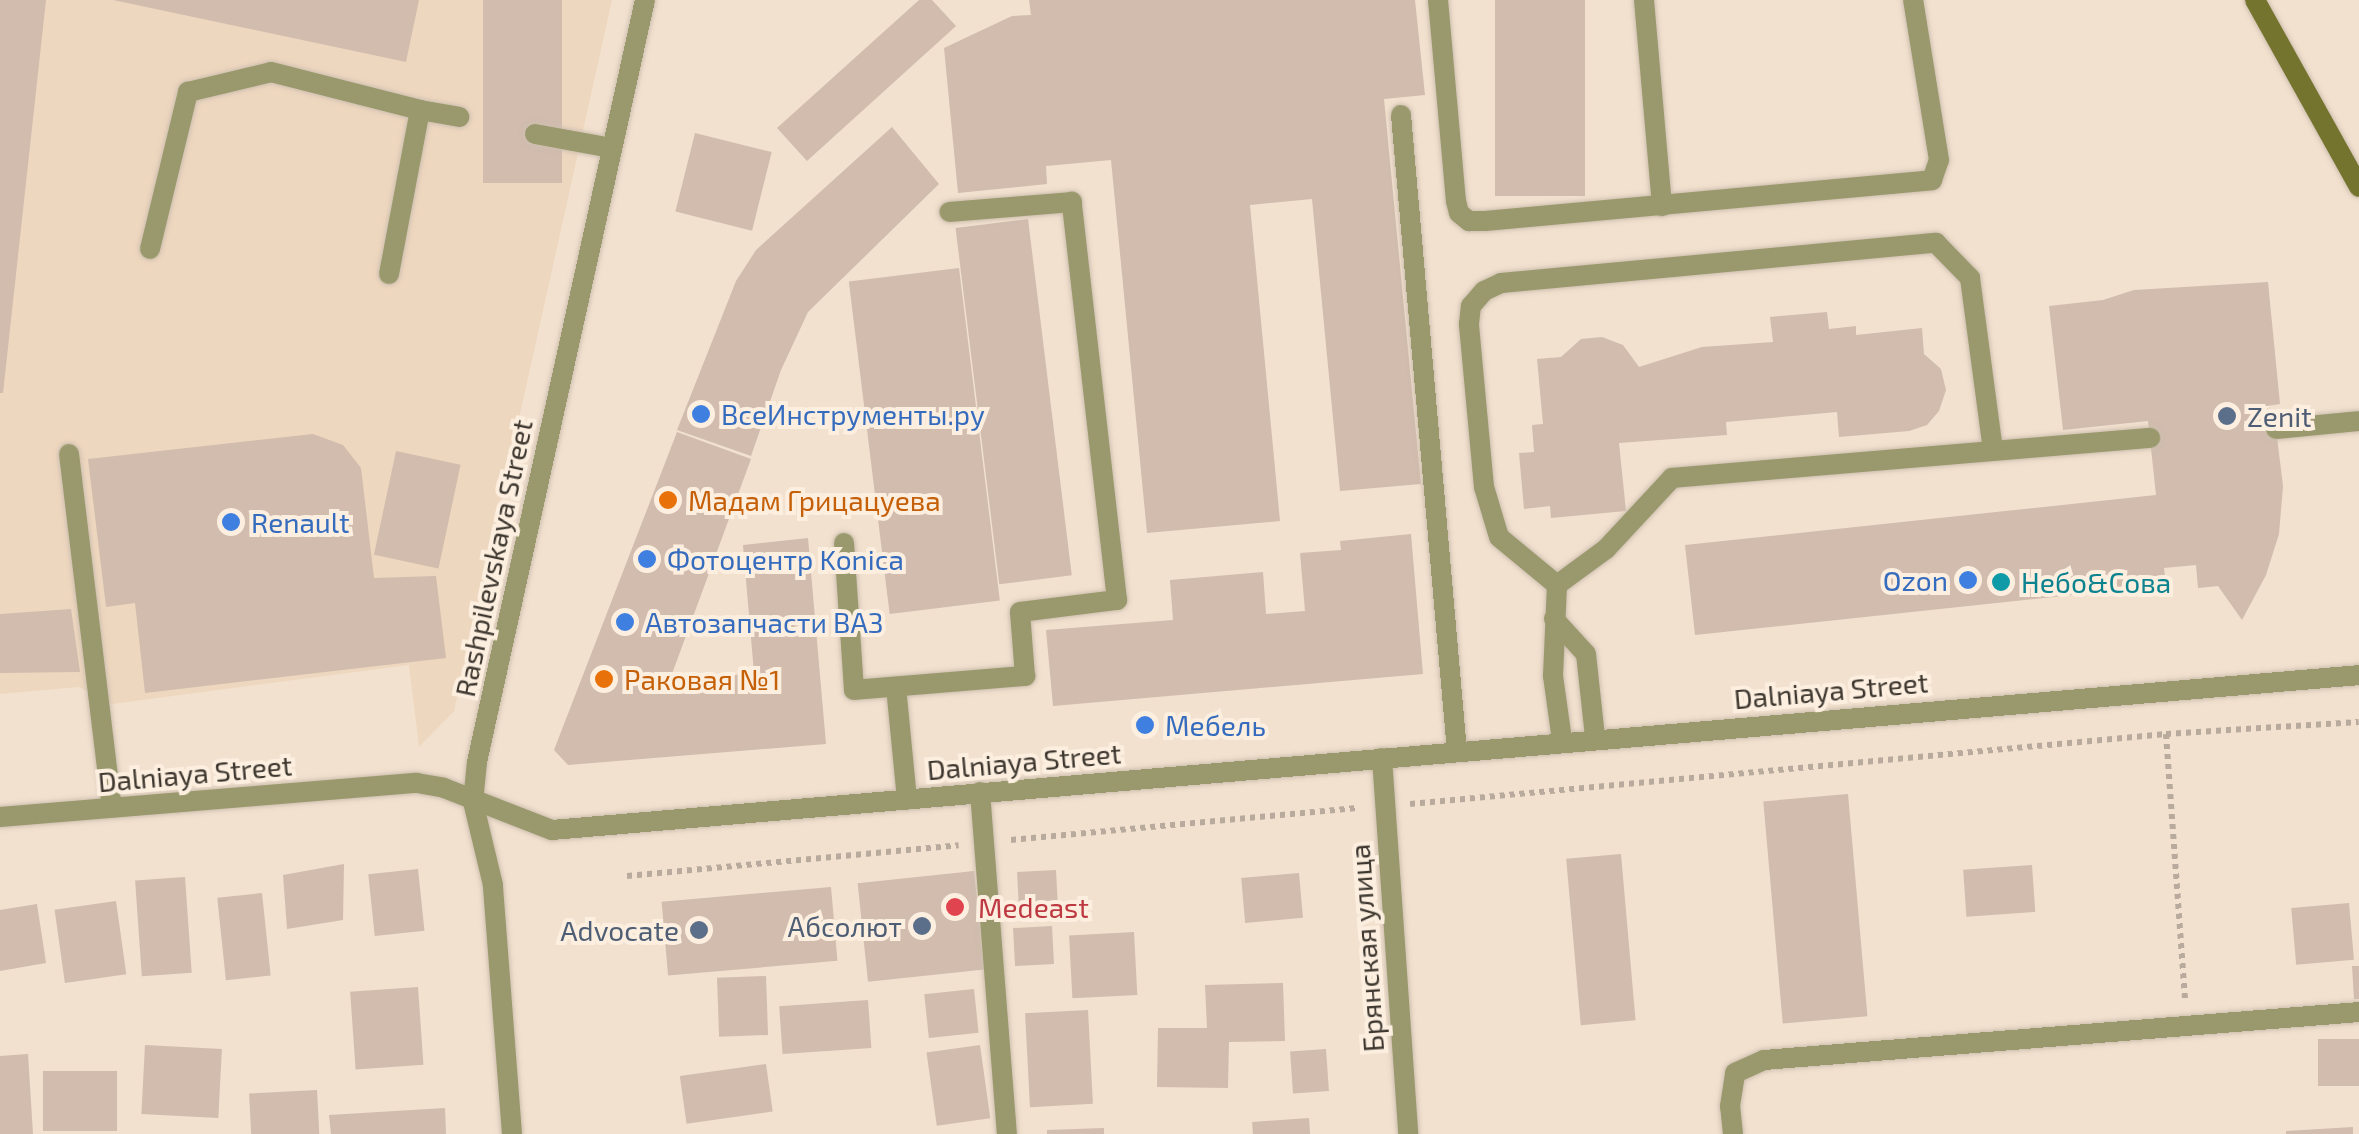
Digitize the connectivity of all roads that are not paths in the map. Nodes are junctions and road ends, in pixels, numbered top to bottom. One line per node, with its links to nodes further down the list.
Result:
1 (645, 0): 10 (street, Rashpilevskaya Street)
2 (1438, 0): 12 (street)
3 (1644, 0): 12 (street)
4 (1913, 0): 12 (street)
5 (2256, 0): 11 (main road)
6 (420, 110): 8 (street); 14 (street); 15 (street)
7 (1401, 115): 28 (street)
8 (460, 118)
9 (535, 134): 10 (street)
10 (611, 148): 32 (street, Rashpilevskaya Street)
11 (2359, 187)
12 (1662, 206)
13 (950, 212): 25 (street)
14 (150, 249)
15 (390, 274)
16 (2359, 421): 17 (street)
17 (2276, 429)
18 (2150, 438): 19 (street)
19 (1993, 450): 22 (street); 22 (street)
20 (69, 454): 33 (street)
21 (844, 544): 25 (street)
22 (1557, 585): 23 (street)
23 (1554, 619): 26 (street); 27 (street)
24 (2359, 675): 26 (street, Dalniaya Street)
25 (896, 686): 31 (street)
26 (1595, 737): 27 (street, Dalniaya Street)
27 (1562, 740): 28 (street, Dalniaya Street)
28 (1457, 751): 29 (street, Dalniaya Street)
29 (1382, 758): 30 (street, Dalniaya Street); 38 (street, Брянская улица)
30 (980, 792): 31 (street, Dalniaya Street); 37 (street)
31 (907, 799): 32 (street, Dalniaya Street)
32 (473, 802): 33 (street, Dalniaya Street); 36 (street, Rashpilevskaya Street)
33 (112, 807): 34 (street, Dalniaya Street)
34 (0, 817)
35 (2359, 1012): 39 (street)
36 (512, 1134)
37 (1007, 1134)
38 (1408, 1134)
39 (1733, 1134)

